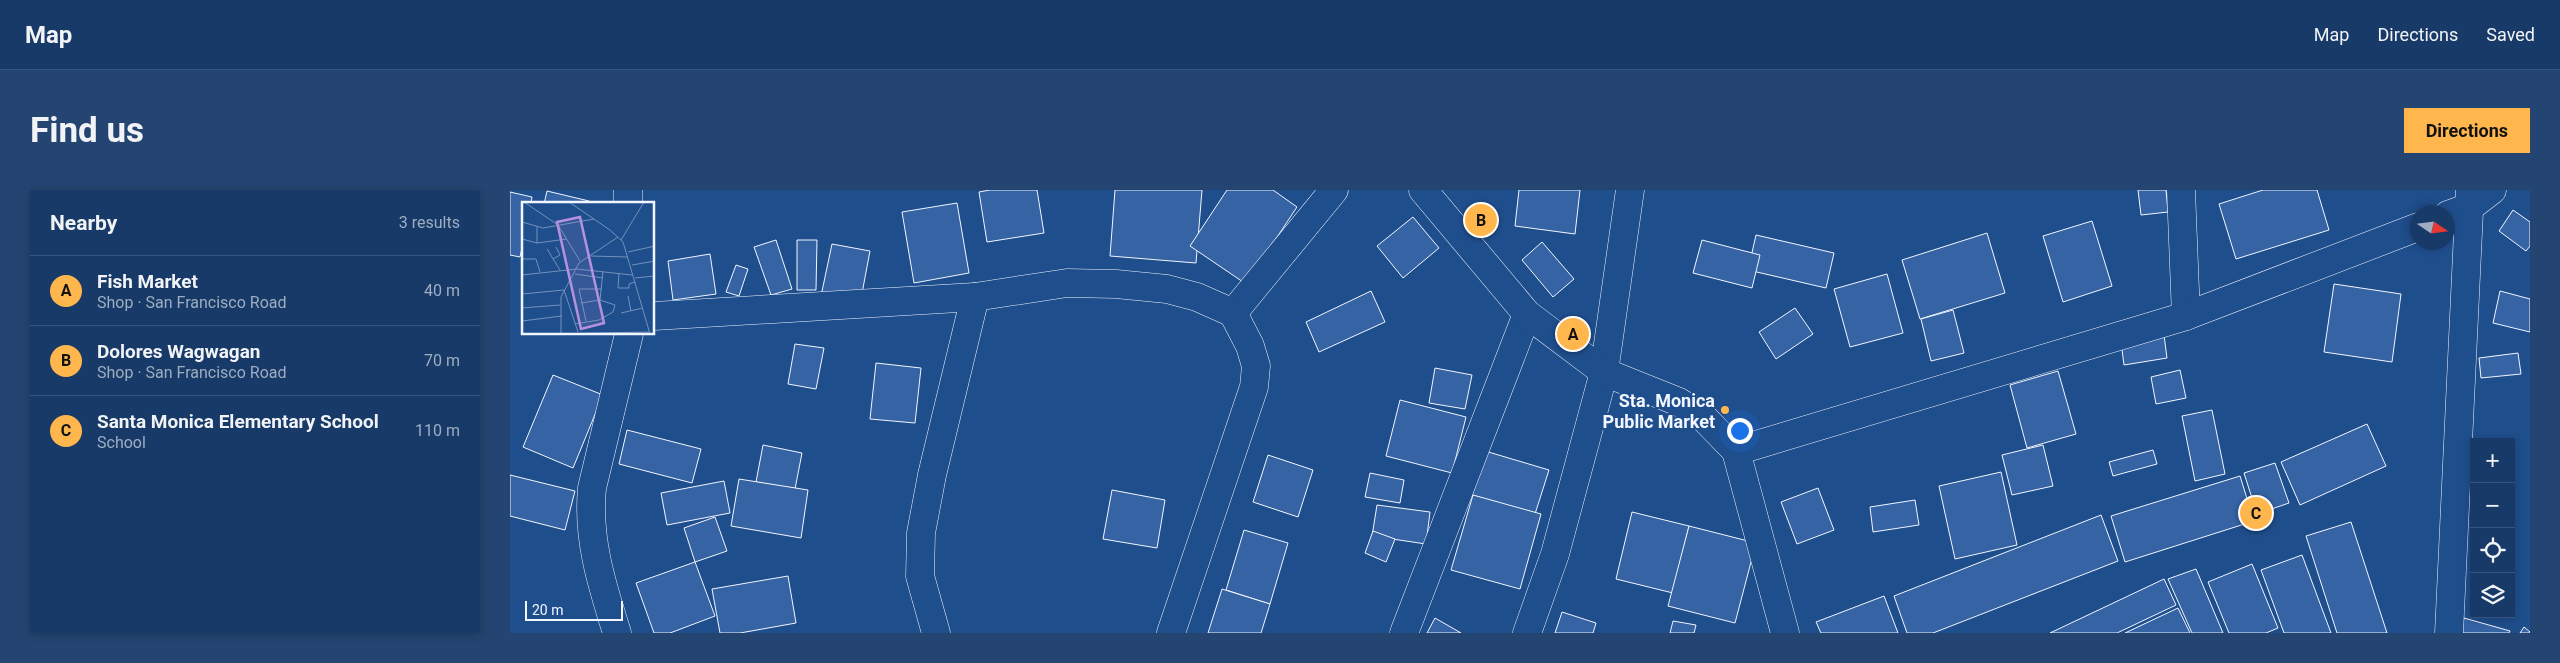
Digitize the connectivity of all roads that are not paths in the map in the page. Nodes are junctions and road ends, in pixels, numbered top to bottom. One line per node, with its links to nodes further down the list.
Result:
1 (1334, 190): 9 (street)
2 (1423, 190): 10 (street)
3 (1630, 190): 14 (street)
4 (2181, 190): 12 (street)
5 (2492, 190): 6 (street)
6 (2462, 204): 22 (street)
7 (2410, 230): 12 (street)
8 (975, 297): 9 (street); 11 (street); 17 (street)
9 (1233, 313): 18 (street)
10 (1527, 314): 14 (street); 19 (street)
11 (655, 316)
12 (2186, 316): 15 (street)
13 (629, 335): 16 (street)
14 (1604, 372): 15 (street); 20 (street)
15 (1736, 451): 21 (street)
16 (617, 633)
17 (936, 633)
18 (1171, 633)
19 (1404, 633)
20 (1527, 633)
21 (1785, 633)
22 (2449, 633)

